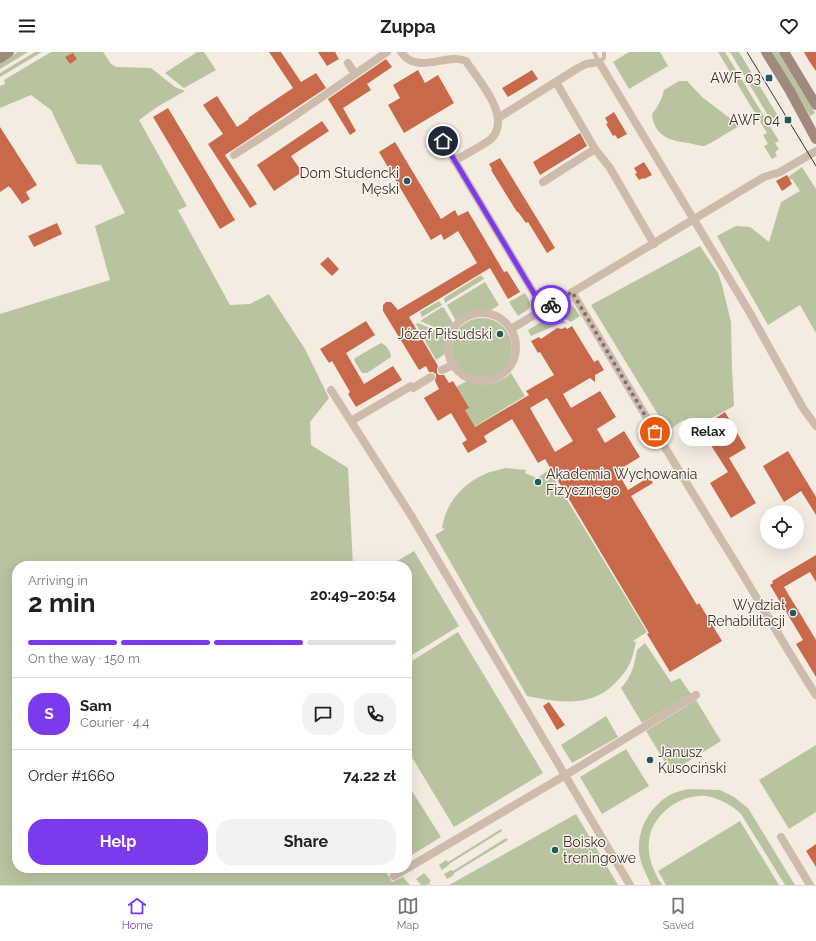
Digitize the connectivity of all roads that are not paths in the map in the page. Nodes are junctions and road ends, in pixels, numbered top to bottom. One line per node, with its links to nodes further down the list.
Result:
1 (9, 52): 8 (main road)
2 (387, 52): 11 (street)
3 (401, 52): 14 (street)
4 (594, 52): 9 (lane)
5 (604, 52): 9 (lane)
6 (766, 52): 15 (main road)
7 (784, 52): 13 (main road)
8 (0, 58)
9 (599, 62): 12 (street); 22 (street)
10 (348, 63): 11 (street)
11 (355, 74): 19 (street)
12 (556, 82): 14 (street); 17 (street)
13 (816, 105)
14 (498, 118): 20 (street)
15 (816, 139)
16 (443, 141): 20 (street)
17 (595, 149): 21 (street); 23 (street)
18 (816, 151): 22 (street)
19 (234, 155)
20 (454, 161): 25 (street)
21 (543, 182)
22 (692, 217): 23 (street); 32 (street)
23 (654, 244): 24 (street)
24 (572, 292): 25 (street); 34 (street)
25 (544, 310): 26 (street)
26 (511, 329): 27 (street); 27 (street)
27 (453, 365): 28 (street)
28 (442, 370)
29 (431, 377): 31 (street)
30 (331, 390): 31 (street)
31 (351, 421): 35 (street)
32 (816, 426)
33 (696, 695): 35 (street)
34 (816, 695)
35 (564, 776): 37 (street); 40 (street)
36 (781, 837): 41 (street)
37 (412, 865)
38 (399, 873): 39 (street)
39 (394, 876)
40 (630, 885)
41 (810, 885)

